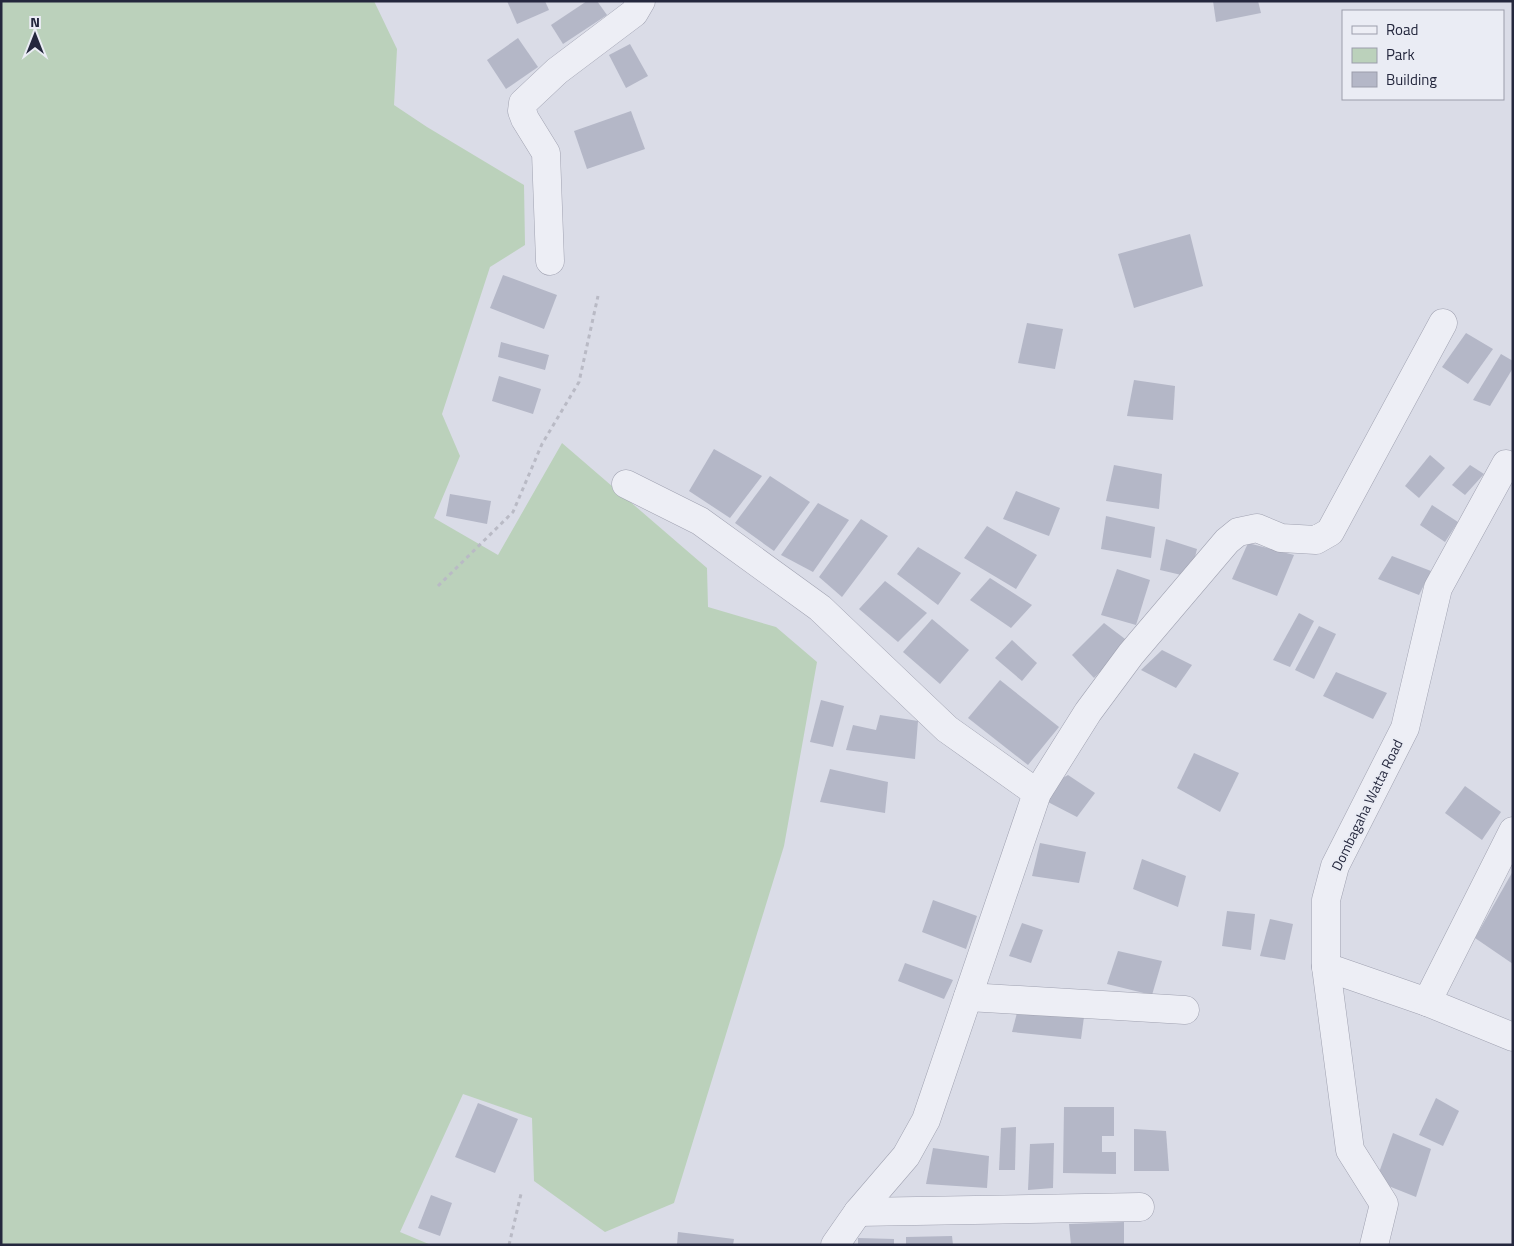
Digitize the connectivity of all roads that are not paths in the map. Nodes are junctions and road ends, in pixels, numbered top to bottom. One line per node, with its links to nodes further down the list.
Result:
1 (641, 1): 2 (street)
2 (550, 261)
3 (1443, 322): 6 (street)
4 (1506, 464): 8 (street, Dombagaha Watta Road)
5 (626, 484): 6 (street)
6 (1037, 792): 9 (street)
7 (1513, 831): 10 (street)
8 (1326, 967): 10 (street); 16 (street, Dombagaha Watta Road)
9 (968, 997): 11 (street); 14 (street)
10 (1427, 1002): 12 (street)
11 (1185, 1010)
12 (1513, 1037)
13 (1140, 1207): 14 (street)
14 (858, 1212): 15 (street)
15 (835, 1245)
16 (1374, 1245)

